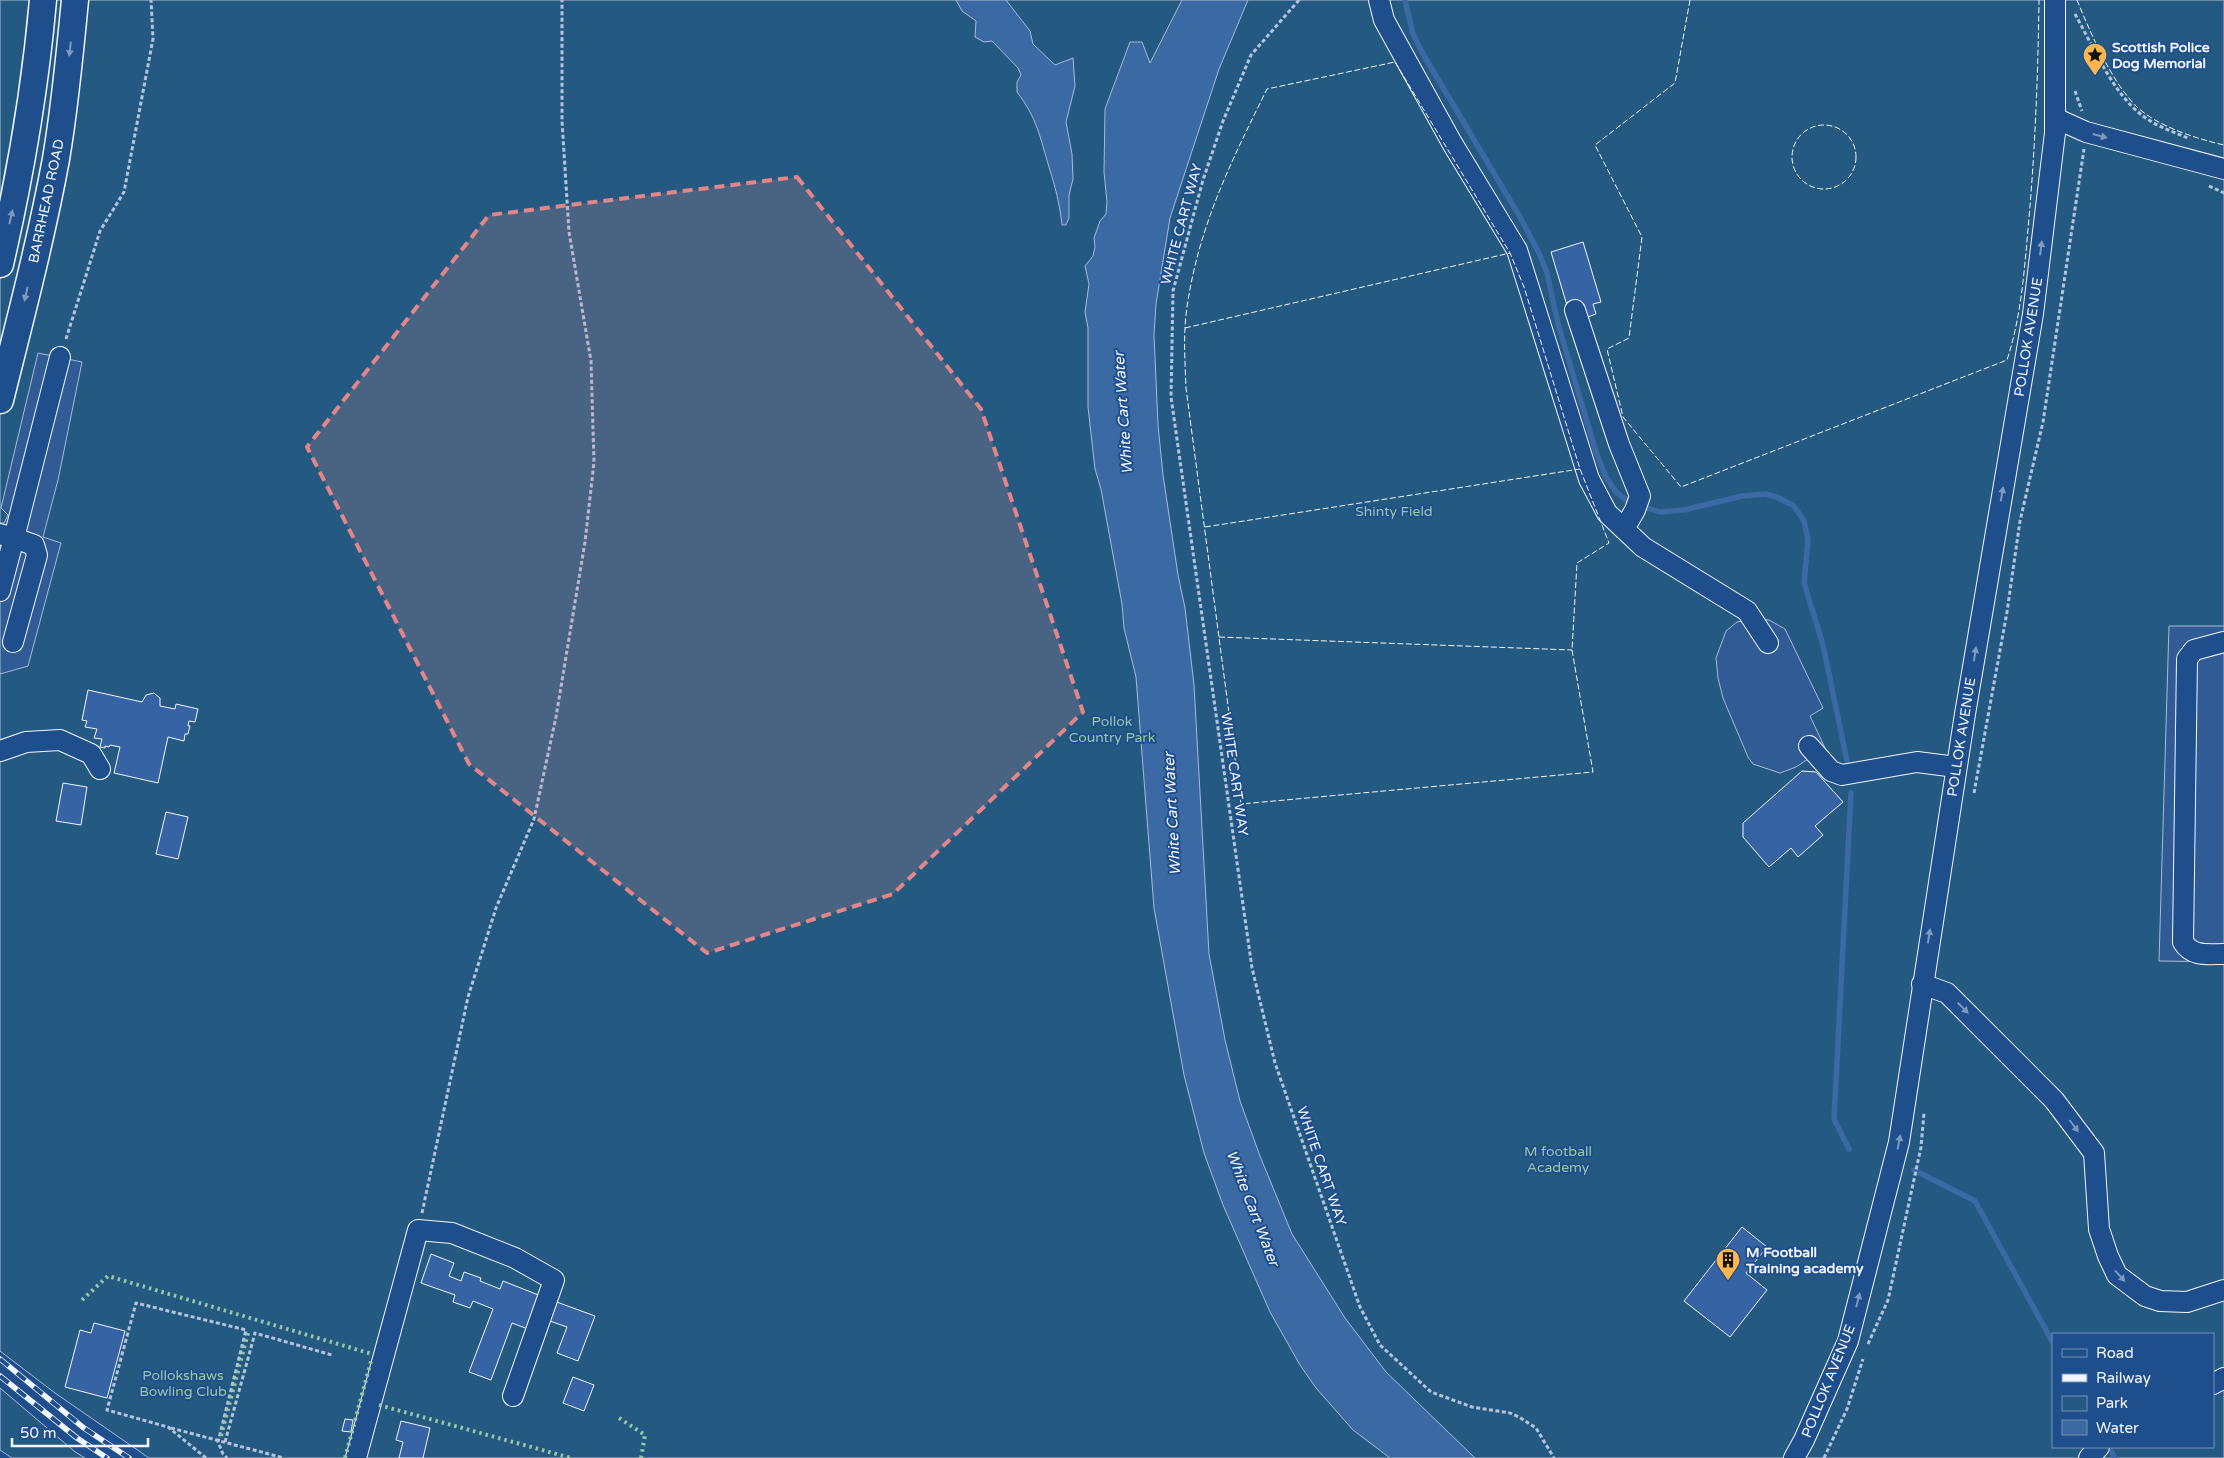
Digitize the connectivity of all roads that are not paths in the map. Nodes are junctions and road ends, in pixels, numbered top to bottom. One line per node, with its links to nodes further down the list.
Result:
1 (43, 0): 7 (main road, one-way to 1)
2 (75, 0): 10 (main road, BARRHEAD ROAD, one-way to 10)
3 (1378, 0): 11 (street)
4 (2063, 4): 5 (street, POLLOK AVENUE)
5 (2055, 118): 6 (street, one-way to 6); 19 (street, POLLOK AVENUE, one-way to 5)
6 (2224, 169)
7 (0, 264)
8 (1575, 310): 11 (street)
9 (60, 357): 12 (street)
10 (0, 400)
11 (1624, 529): 16 (street)
12 (7, 536): 13 (street); 14 (street)
13 (0, 591)
14 (13, 642)
15 (2224, 642): 21 (street)
16 (1768, 643)
17 (1809, 746): 19 (street)
18 (0, 751): 20 (street)
19 (1956, 766): 22 (street, POLLOK AVENUE, one-way to 19)
20 (100, 769)
21 (2224, 954)
22 (1922, 984): 23 (street, one-way to 23); 26 (street, POLLOK AVENUE, one-way to 22)
23 (2224, 1290)
24 (513, 1396): 25 (street)
25 (356, 1458)
26 (1794, 1458)

